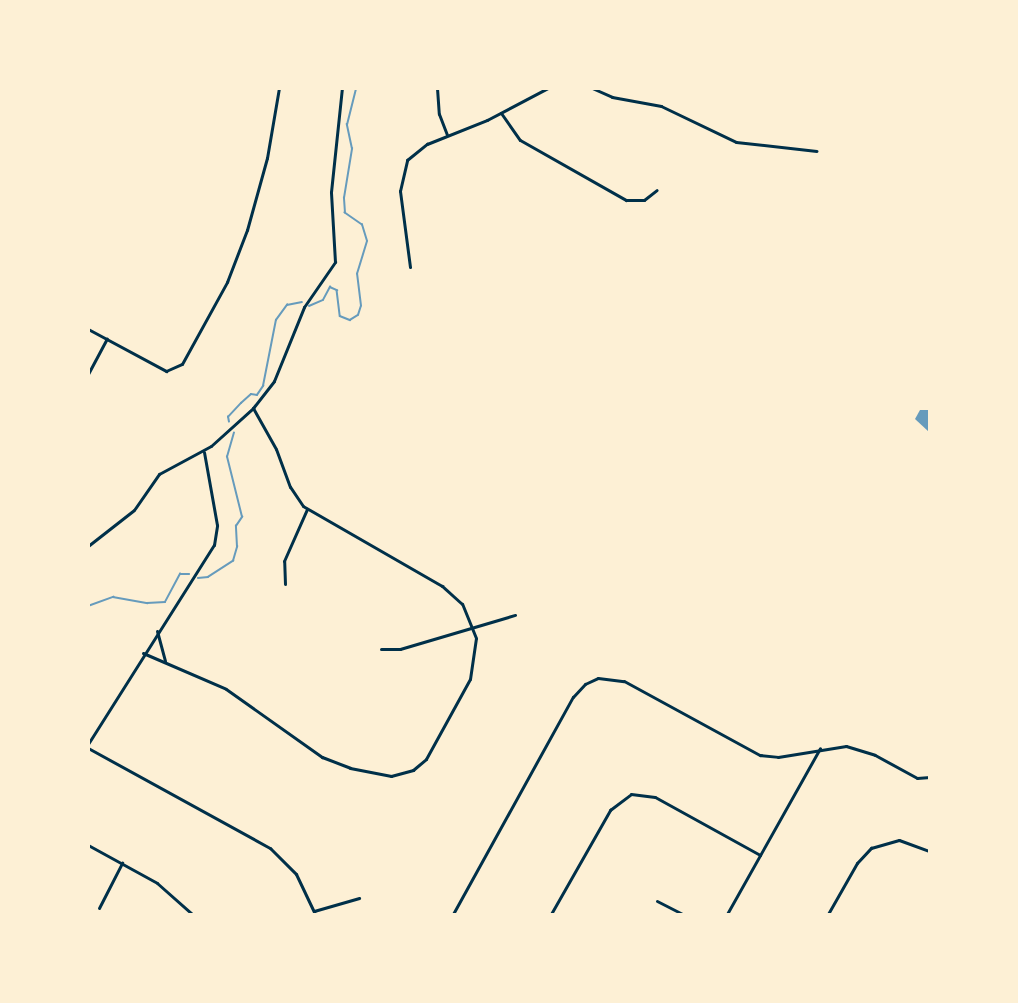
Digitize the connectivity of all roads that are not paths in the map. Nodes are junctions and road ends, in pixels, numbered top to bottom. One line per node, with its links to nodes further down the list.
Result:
1 (279, 88): 12 (street)
2 (342, 88): 14 (street)
3 (437, 88): 7 (street)
4 (548, 88): 6 (street)
5 (592, 88): 8 (street)
6 (501, 114): 7 (street); 9 (street)
7 (447, 135): 10 (street)
8 (817, 151)
9 (657, 190)
10 (410, 267)
11 (88, 329): 12 (street)
12 (107, 339): 13 (street)
13 (88, 374)
14 (253, 408): 15 (street); 16 (street)
15 (204, 452): 17 (street); 21 (street)
16 (307, 509): 18 (street); 20 (street)
17 (88, 546)
18 (285, 584)
19 (515, 615): 20 (street)
20 (474, 628): 22 (street); 24 (street)
21 (157, 631): 23 (street); 24 (street)
22 (381, 649)
23 (143, 653): 24 (street); 25 (street)
24 (165, 661)
25 (88, 746): 35 (street)
26 (820, 748): 27 (street); 30 (street); 37 (street)
27 (928, 778)
28 (88, 845): 31 (street)
29 (930, 851): 41 (street)
30 (760, 855): 38 (street); 40 (street)
31 (122, 863): 34 (street); 36 (street)
32 (359, 898): 35 (street)
33 (657, 901): 39 (street)
34 (99, 908)
35 (314, 913)
36 (192, 915)
37 (453, 915)
38 (551, 915)
39 (682, 915)
40 (727, 915)
41 (828, 915)

